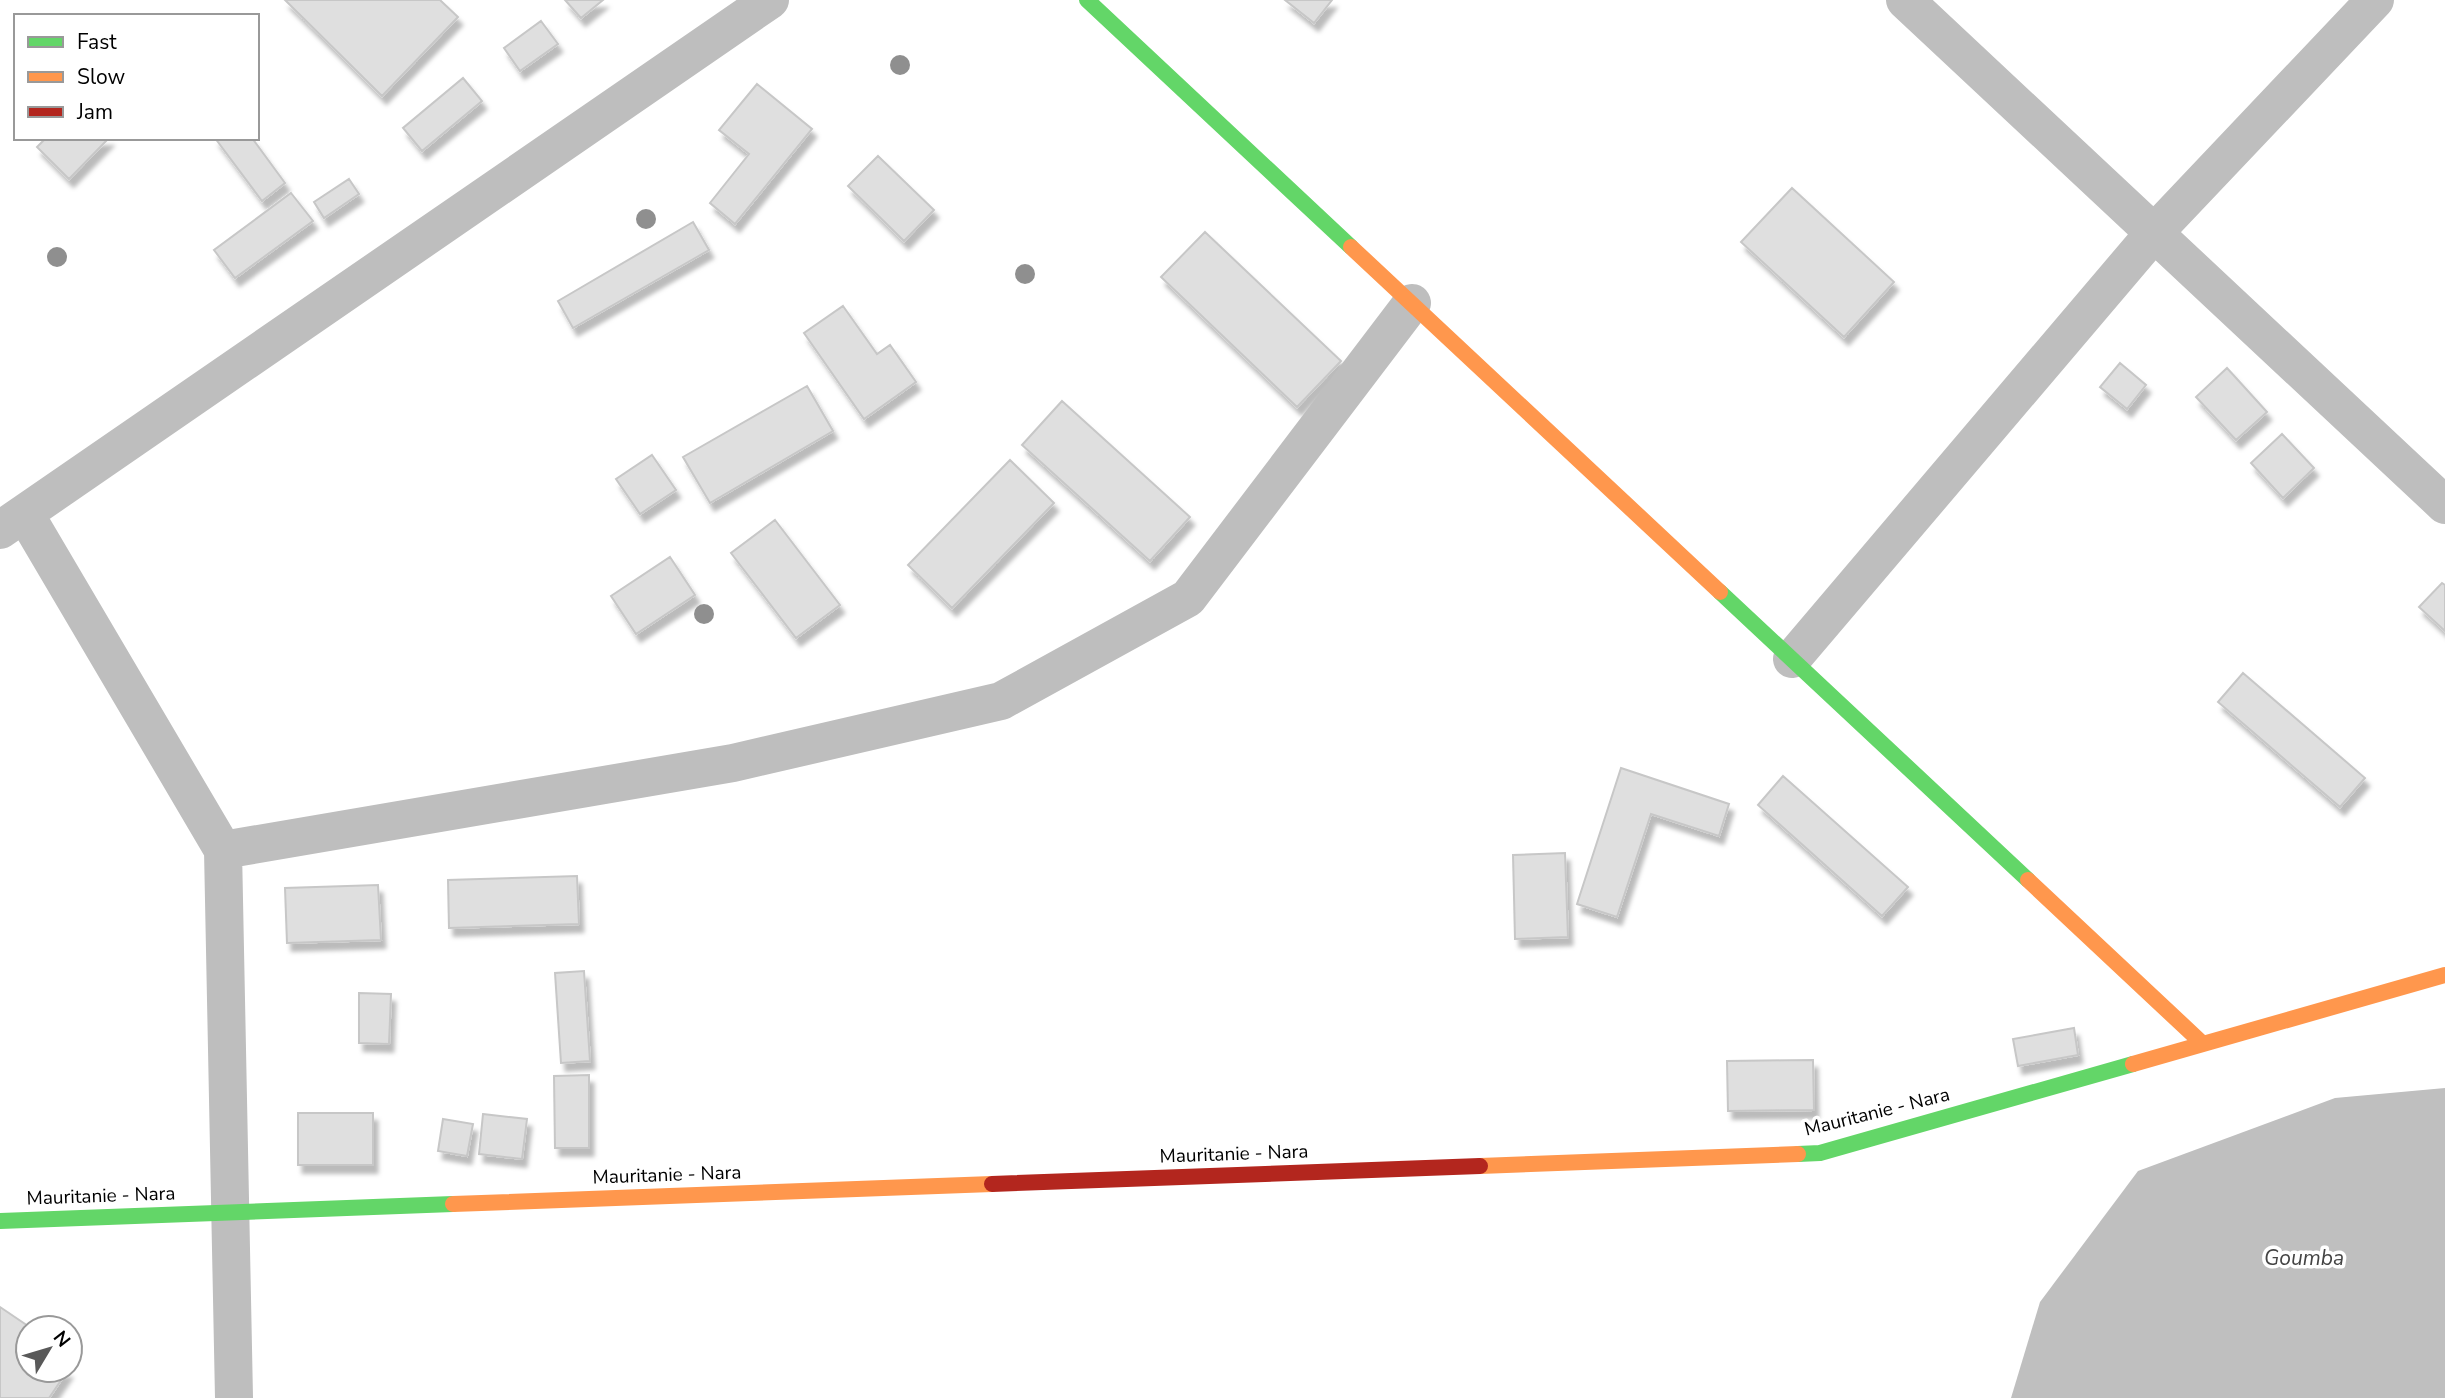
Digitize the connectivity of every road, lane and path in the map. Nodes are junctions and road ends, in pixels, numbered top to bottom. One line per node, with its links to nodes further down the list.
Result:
1 (770, 0): 8 (street)
2 (1087, 0): 6 (main road)
3 (1905, 0): 5 (street)
4 (2375, 0): 5 (street)
5 (2154, 233): 7 (street); 9 (street)
6 (1412, 303): 9 (main road); 10 (street)
7 (2445, 505)
8 (12, 522): 10 (street)
9 (1792, 659): 12 (main road)
10 (223, 850): 13 (street)
11 (2445, 975): 12 (main road, Mauritanie - Nara)
12 (2203, 1044): 13 (main road, Mauritanie - Nara)
13 (229, 1212): 14 (main road, Mauritanie - Nara); 15 (street)
14 (0, 1221)
15 (234, 1398)

